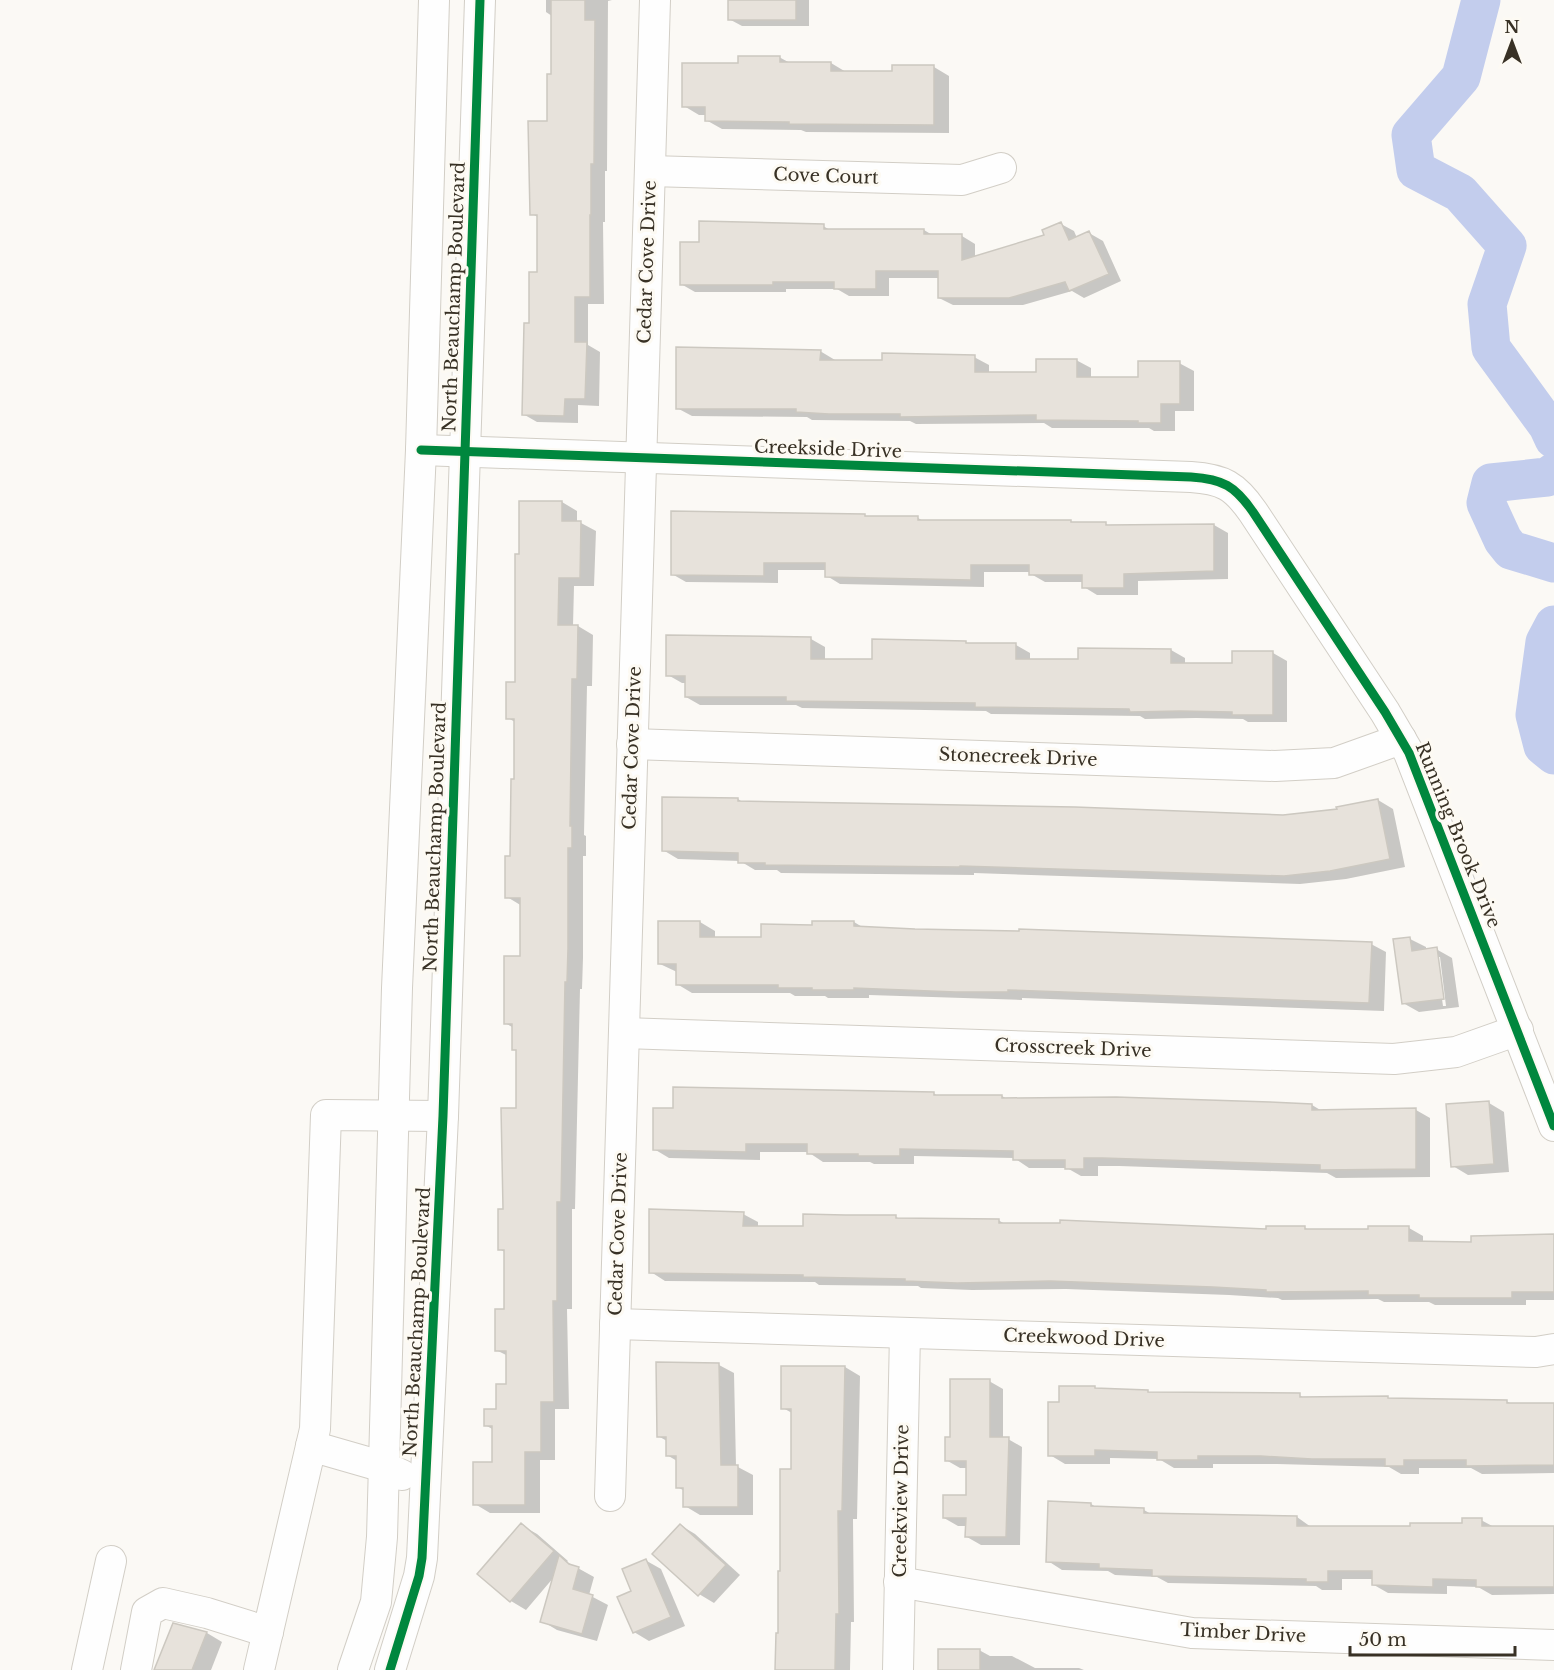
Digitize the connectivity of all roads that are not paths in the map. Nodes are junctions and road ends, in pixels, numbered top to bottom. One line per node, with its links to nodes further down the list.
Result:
1 (435, 0): 6 (street, North Beauchamp Boulevard)
2 (480, 0): 7 (street, North Beauchamp Boulevard)
3 (655, 0): 5 (street, Cedar Cove Drive)
4 (1001, 168): 5 (street, Cove Court)
5 (650, 171): 8 (street, Cedar Cove Drive)
6 (421, 450): 7 (street, Creekside Drive); 14 (street, North Beauchamp Boulevard)
7 (465, 452): 8 (street, Creekside Drive); 15 (street, North Beauchamp Boulevard)
8 (641, 459): 9 (street, Creekside Drive); 11 (street, Cedar Cove Drive)
9 (1232, 487): 10 (street, Running Brook Drive)
10 (1401, 739): 11 (street, Stonecreek Drive); 12 (street, Running Brook Drive)
11 (632, 744): 13 (street, Cedar Cove Drive)
12 (1518, 1030): 13 (street, Crosscreek Drive); 16 (street, Running Brook Drive)
13 (624, 1033): 17 (street, Cedar Cove Drive)
14 (394, 1115): 15 (street); 20 (street); 21 (street, North Beauchamp Boulevard)
15 (442, 1116): 23 (street, North Beauchamp Boulevard)
16 (1554, 1126)
17 (615, 1324): 18 (street, Creekwood Drive); 22 (street, Cedar Cove Drive)
18 (905, 1333): 19 (street, Creekwood Drive); 25 (street, Creekview Drive)
19 (1554, 1349)
20 (311, 1446): 21 (street); 26 (street)
21 (384, 1467): 23 (street); 31 (street, North Beauchamp Boulevard)
22 (609, 1496)
23 (422, 1558): 32 (street, North Beauchamp Boulevard)
24 (111, 1560): 28 (street)
25 (899, 1582): 27 (street, Timber Drive); 33 (street, Creekview Drive)
26 (268, 1632): 29 (street); 30 (street)
27 (1554, 1645)
28 (87, 1670)
29 (136, 1670)
30 (259, 1670)
31 (353, 1670)
32 (390, 1670)
33 (898, 1670)

